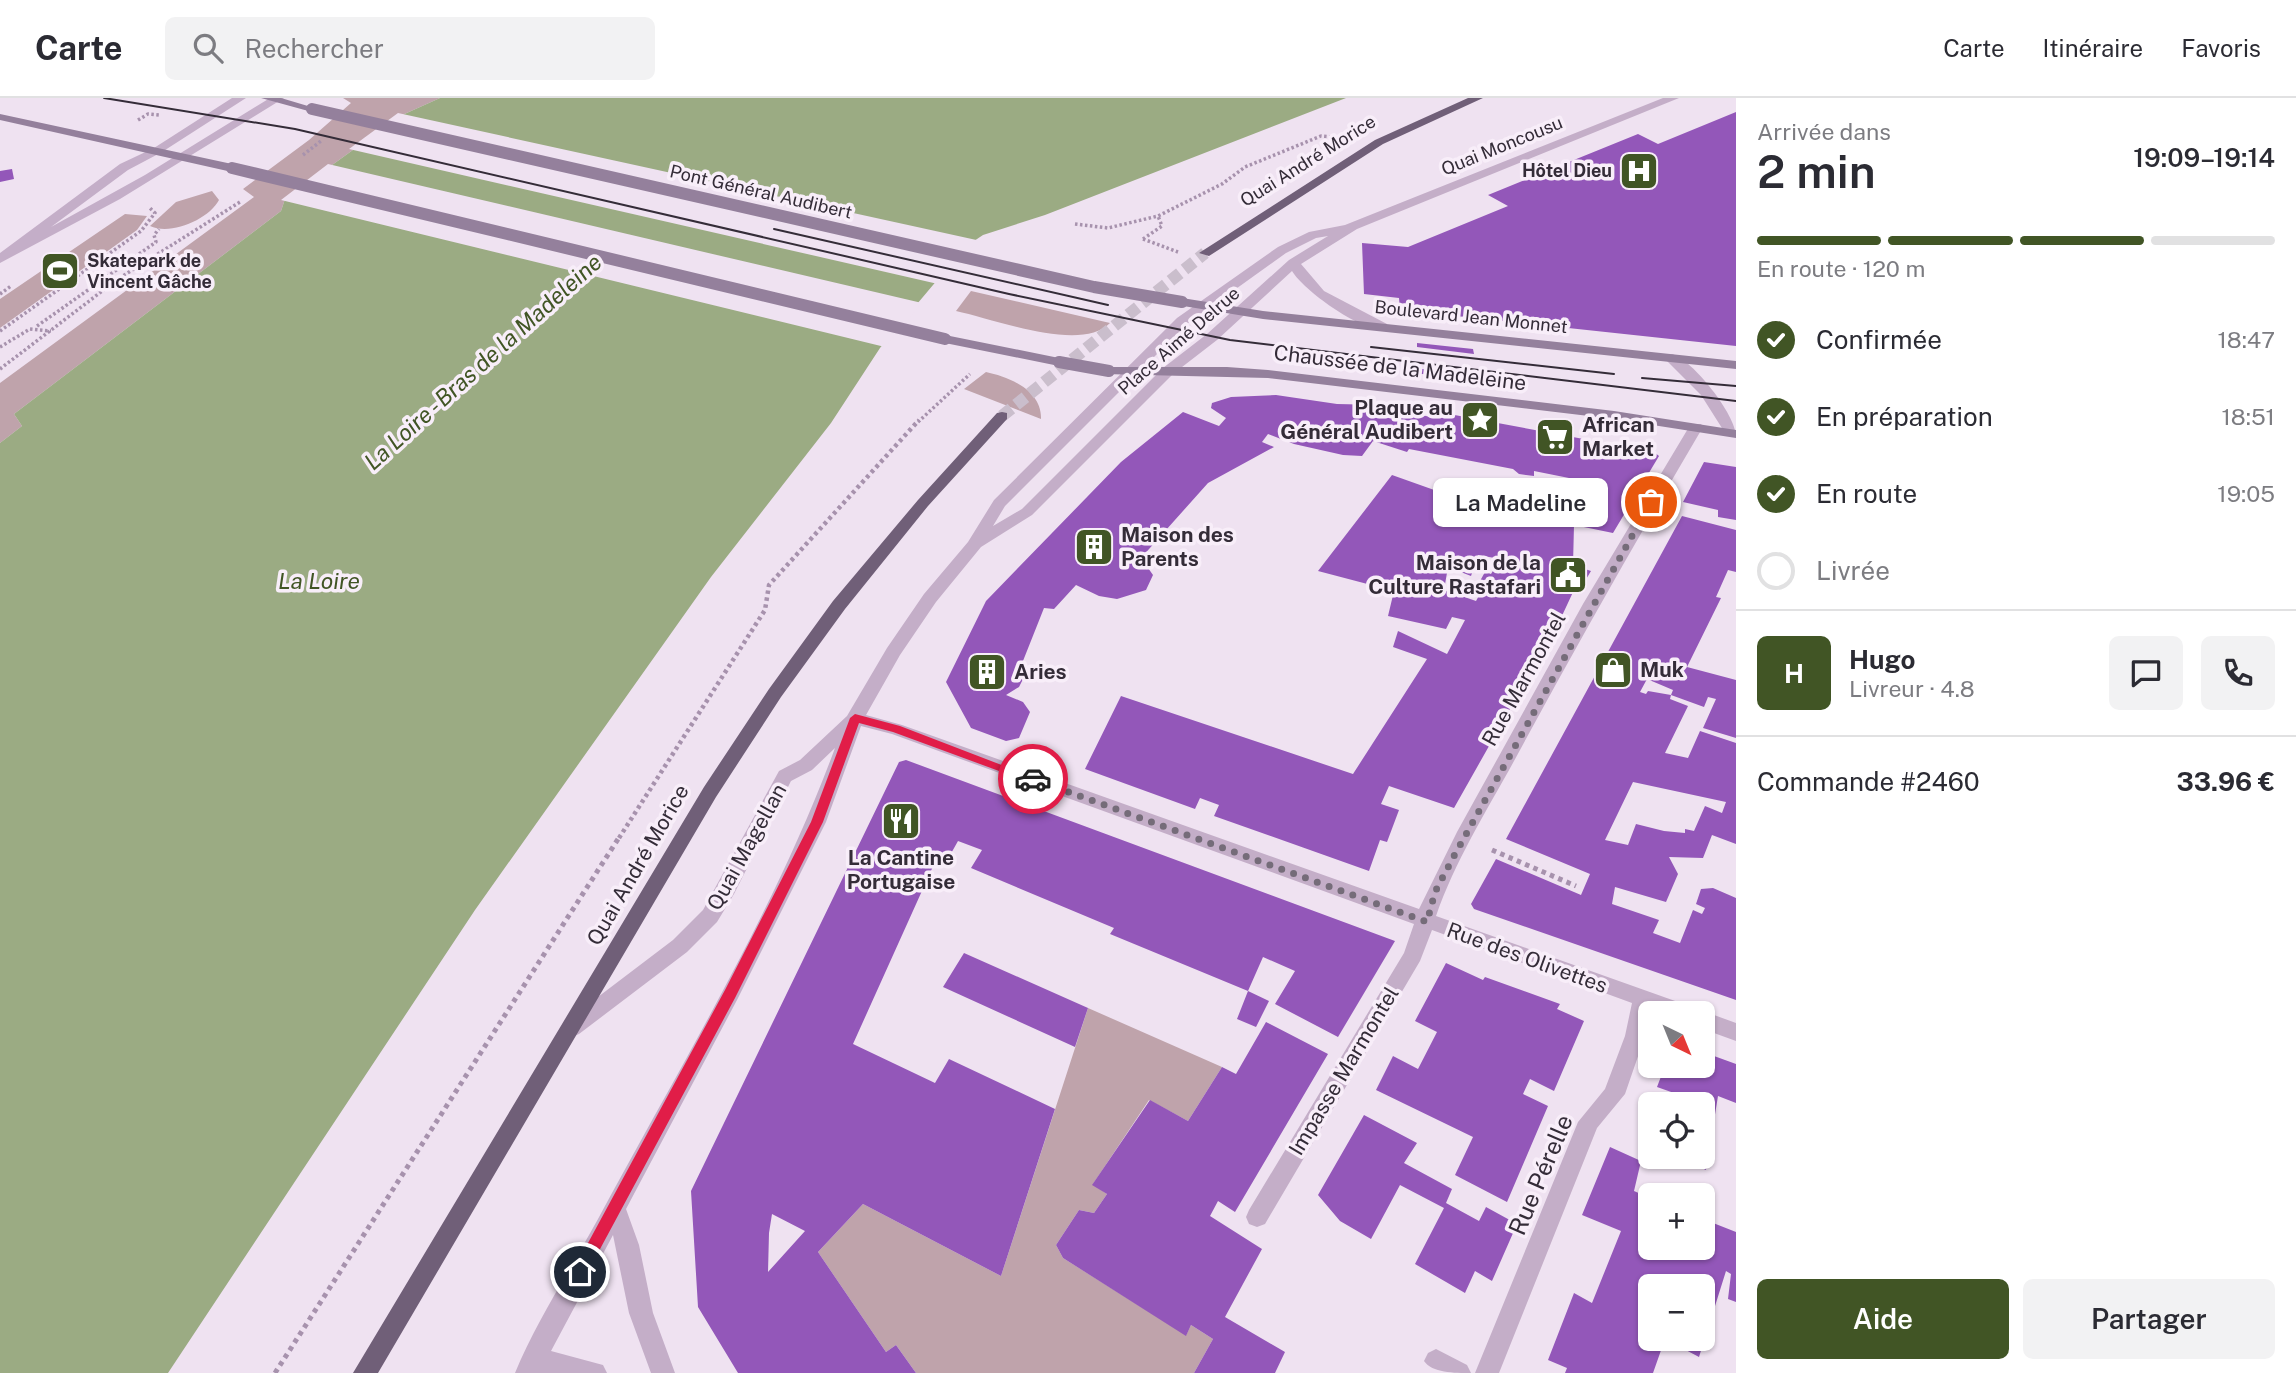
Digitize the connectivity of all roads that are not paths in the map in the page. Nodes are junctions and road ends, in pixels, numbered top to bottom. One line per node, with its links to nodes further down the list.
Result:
1 (240, 98): 6 (street)
2 (1477, 98): 10 (main road, Quai André Morice)
3 (1673, 98): 8 (street, Quai Moncousu)
4 (273, 99): 7 (street); 14 (main road, Pont Général Audibert, bridge)
5 (0, 117): 6 (main road)
6 (158, 150): 7 (main road); 9 (street)
7 (185, 157): 9 (street); 19 (main road, Chaussée de la Madeleine, bridge)
8 (1346, 229): 12 (street, Quai Moncousu); 14 (street, Quai Moncousu)
9 (15, 249): 11 (street)
10 (1205, 253)
11 (0, 259)
12 (1294, 263): 13 (street, Quai Moncousu); 16 (street)
13 (1268, 289): 15 (street, Place Aimé Delrue)
14 (1203, 306): 15 (main road, Boulevard Jean Monnet); 19 (street, Quai Moncousu)
15 (1240, 311): 16 (main road, Boulevard Jean Monnet); 20 (street, Place Aimé Delrue)
16 (1382, 327): 17 (main road, Boulevard Jean Monnet)
17 (1672, 358): 18 (main road, Boulevard Jean Monnet); 24 (street)
18 (1736, 365)
19 (1130, 370): 20 (main road, Chaussée de la Madeleine); 25 (street, Quai Magellan)
20 (1168, 371): 22 (street, Place Aimé Delrue); 23 (main road, Chaussée de la Madeleine)
21 (1002, 416): 31 (main road, Quai André Morice)
22 (1116, 423): 25 (street, Quai Magellan)
23 (1696, 427): 24 (main road, Chaussée de la Madeleine); 27 (street, Rue Marmontel)
24 (1734, 433)
25 (974, 545): 26 (street, Quai Magellan)
26 (855, 718): 27 (street, Rue des Olivettes); 31 (street, Quai Magellan); 33 (street, Quai Magellan)
27 (1427, 922): 28 (street, Rue des Olivettes); 34 (street, Impasse Marmontel)
28 (1643, 999): 29 (street, Rue des Olivettes); 41 (street, Rue Pérelle)
29 (1649, 1001)
30 (1715, 1024): 32 (street)
31 (572, 1028): 37 (main road, Quai André Morice)
32 (1736, 1032)
33 (614, 1206): 36 (street, Quai Magellan); 39 (street)
34 (1257, 1217)
35 (1436, 1361): 40 (street)
36 (530, 1366): 38 (street)
37 (365, 1373)
38 (595, 1373)
39 (663, 1373)
40 (1459, 1373)
41 (1487, 1373)

